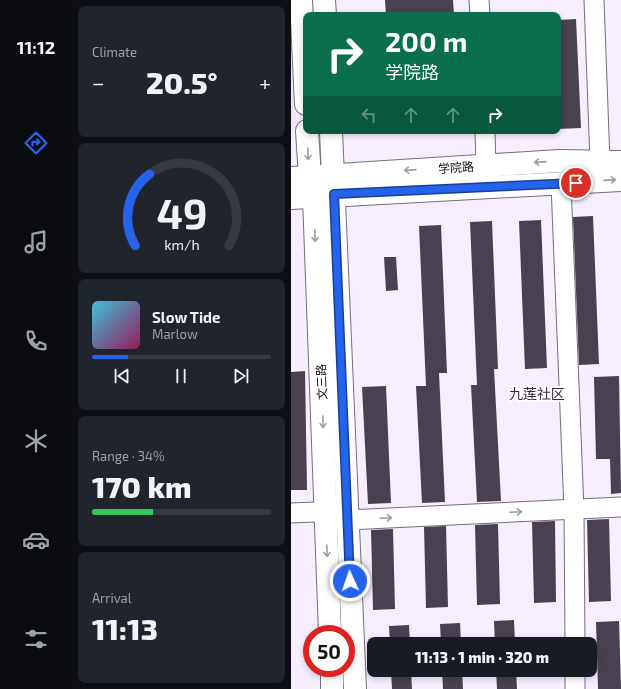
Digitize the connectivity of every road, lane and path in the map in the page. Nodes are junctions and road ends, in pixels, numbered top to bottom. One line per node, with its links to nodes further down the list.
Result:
1 (301, 0): 7 (main road)
2 (324, 0): 5 (main road)
3 (479, 0): 6 (street)
4 (594, 0): 11 (street)
5 (325, 12)
6 (480, 12)
7 (303, 42)
8 (308, 134): 14 (main road, 文三路, one-way to 14)
9 (330, 134): 14 (main road, 文三路)
10 (485, 134): 12 (street)
11 (611, 162): 12 (main road, 学院路, one-way to 12)
12 (486, 166): 14 (main road, 学院路, one-way to 14)
13 (621, 180): 15 (main road, 学院路, one-way to 13)
14 (316, 184): 15 (main road, 学院路); 16 (main road, 学院路); 20 (main road, 文三路)
15 (561, 184): 18 (street)
16 (291, 198)
17 (621, 507): 18 (street)
18 (574, 510): 20 (street, one-way to 18); 22 (street)
19 (291, 513): 20 (street)
20 (340, 514): 21 (main road, 文三路, one-way to 21); 26 (main road, 文三路)
21 (331, 625)
22 (575, 637)
23 (332, 677): 25 (main road)
24 (575, 677): 27 (street)
25 (332, 689)
26 (355, 689)
27 (575, 689)

